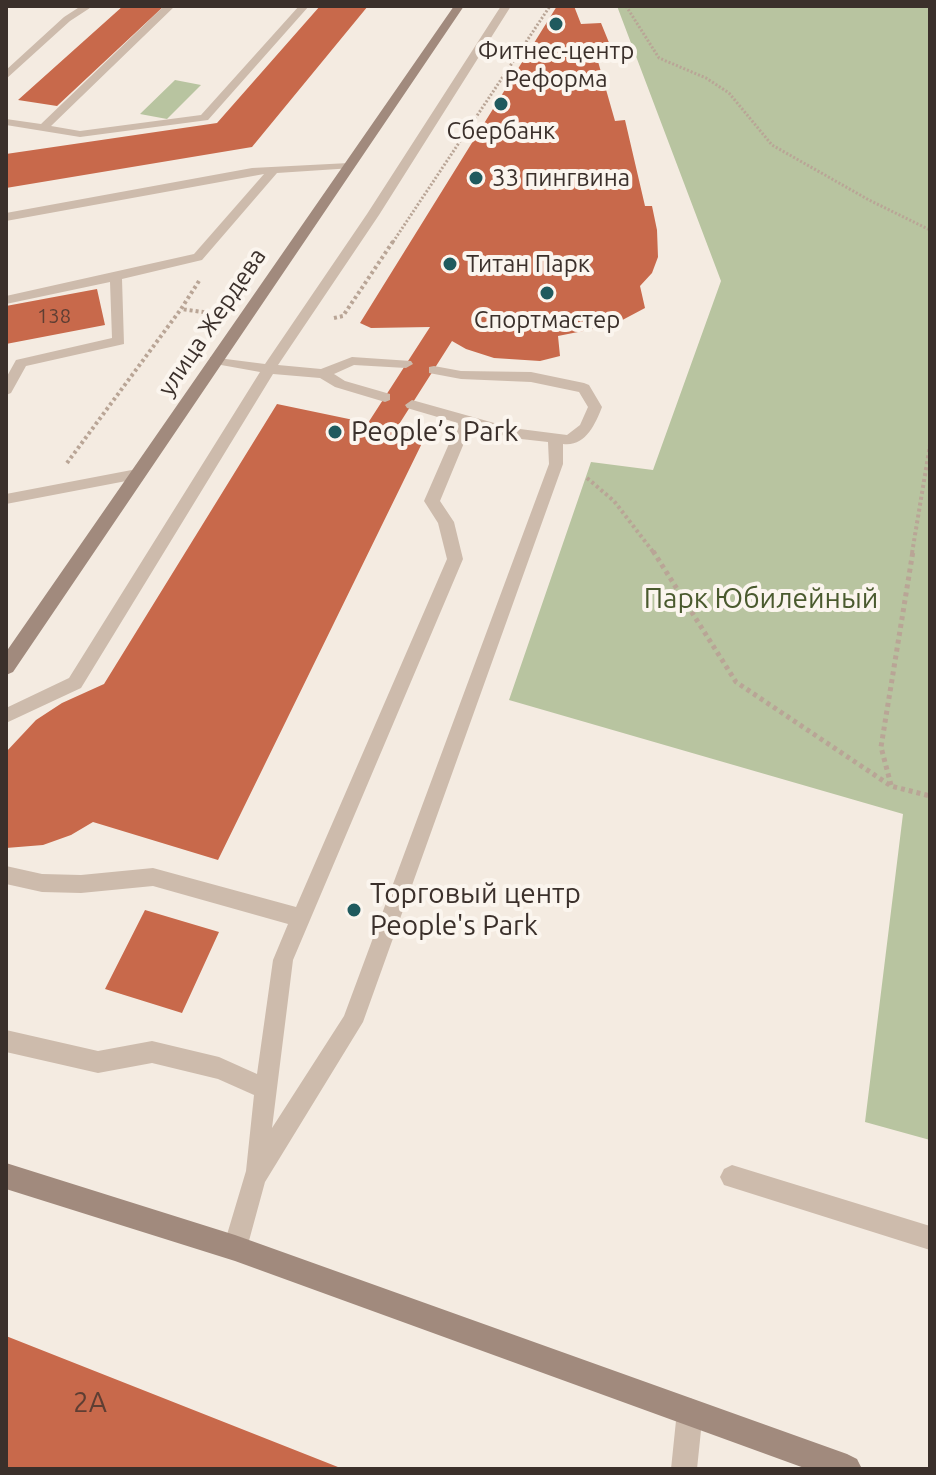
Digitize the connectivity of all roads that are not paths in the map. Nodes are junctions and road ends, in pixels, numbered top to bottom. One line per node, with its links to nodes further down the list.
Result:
1 (88, 6): 6 (lane)
2 (170, 6): 8 (lane)
3 (304, 6): 8 (lane)
4 (459, 6): 9 (main road, улица Жердева)
5 (506, 6): 16 (lane)
6 (6, 76)
7 (6, 122): 8 (lane)
8 (43, 128)
9 (349, 166): 10 (lane); 14 (main road, улица Жердева)
10 (274, 170): 11 (lane); 12 (lane)
11 (6, 217)
12 (116, 277): 13 (lane); 19 (lane)
13 (6, 300)
14 (215, 360): 16 (lane); 24 (main road, улица Жердева)
15 (406, 364): 18 (lane)
16 (269, 369): 18 (lane); 27 (lane)
17 (434, 370): 23 (lane)
18 (323, 374): 20 (lane)
19 (6, 390)
20 (385, 397)
21 (412, 405): 22 (lane)
22 (466, 420): 23 (lane); 29 (lane)
23 (555, 439): 33 (lane)
24 (137, 474): 25 (lane); 26 (main road, улица Жердева)
25 (6, 499)
26 (6, 667)
27 (6, 716)
28 (6, 875): 29 (lane)
29 (301, 918): 31 (lane)
30 (6, 1041): 31 (lane)
31 (267, 1089): 33 (lane)
32 (6, 1176): 36 (main road)
33 (255, 1177): 36 (lane)
34 (732, 1177): 35 (lane)
35 (930, 1238)
36 (235, 1248): 37 (main road)
37 (690, 1411): 38 (lane); 39 (main road)
38 (684, 1469)
39 (847, 1469)

